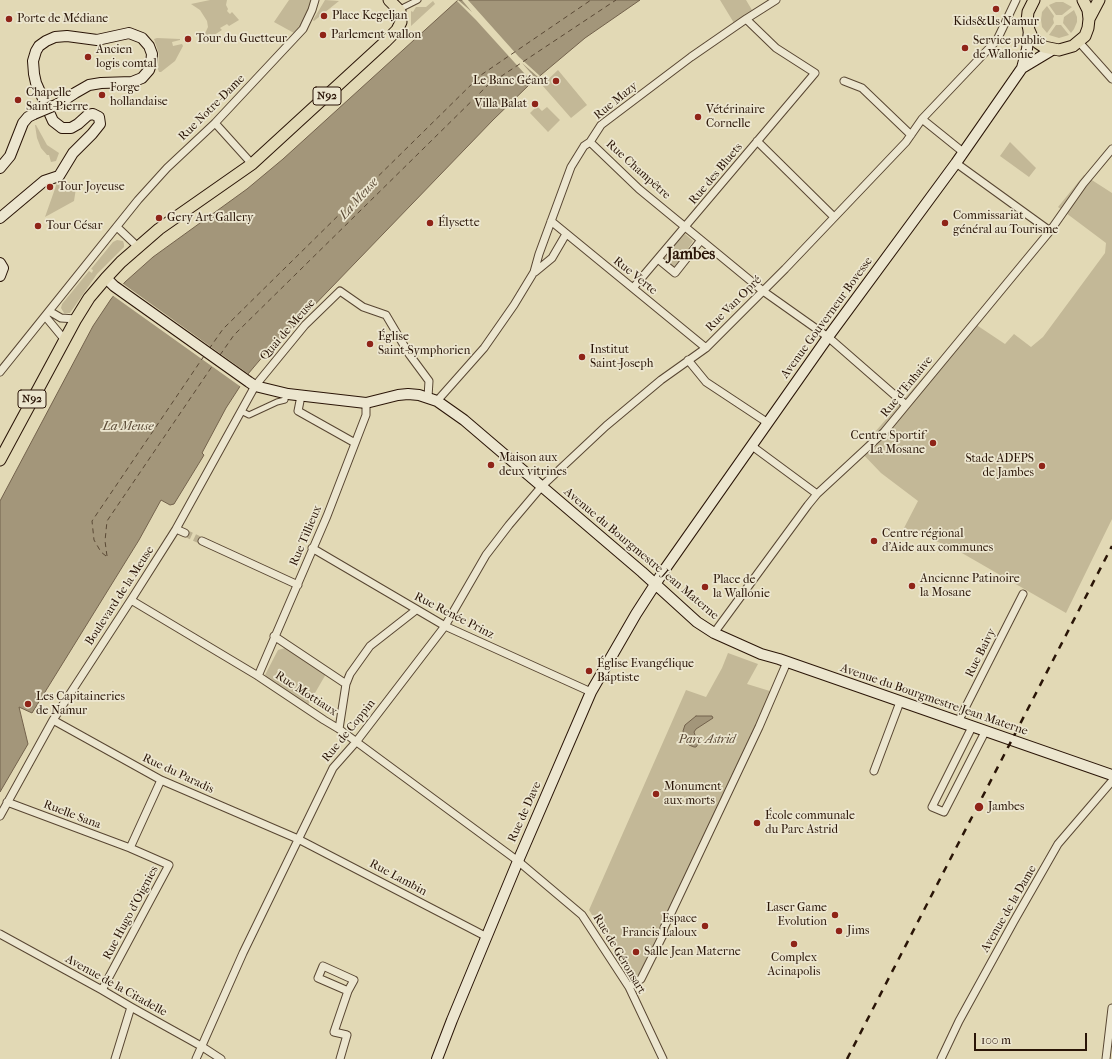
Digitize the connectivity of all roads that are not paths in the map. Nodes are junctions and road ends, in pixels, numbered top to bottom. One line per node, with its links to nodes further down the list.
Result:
1 (315, 0): 19 (street, Rue Notre-Dame)
2 (389, 0): 26 (main road, N92)
3 (418, 0): 9 (street)
4 (776, 0): 10 (street, Rue Mazy)
5 (1016, 0): 18 (street, Rue Van Opré)
6 (1083, 0): 11 (main road)
7 (1099, 0): 11 (main road)
8 (1032, 1): 12 (main road)
9 (404, 7)
10 (746, 19): 21 (street, Rue des Bluets); 22 (street, Rue Mazy)
11 (1089, 19): 13 (main road)
12 (1029, 30): 14 (main road); 15 (main road, Avenue Gouverneur Bovesse)
13 (1079, 42): 14 (main road); 16 (street)
14 (1052, 50): 15 (main road, Avenue Gouverneur Bovesse)
15 (1022, 68): 24 (main road, Avenue Gouverneur Bovesse)
16 (1112, 79)
17 (844, 81): 20 (street)
18 (922, 119): 20 (street, Rue Van Opré); 24 (street)
19 (215, 123): 26 (street); 31 (street, Rue Notre-Dame)
20 (911, 135): 28 (street, Rue Van Opré)
21 (757, 141): 28 (street); 32 (street, Rue des Bluets)
22 (590, 142): 30 (street, Rue Mazy); 32 (street, Rue Champêtre)
23 (1112, 148): 33 (street, Rue d'Enhaive)
24 (963, 152): 25 (main road, Avenue Gouverneur Bovesse)
25 (956, 163): 33 (street); 46 (main road, Avenue Gouverneur Bovesse)
26 (252, 164): 36 (main road, N92)
27 (0, 168): 29 (main road, bridge)
28 (834, 217): 43 (street, Rue Van Opré)
29 (0, 218)
30 (551, 221): 34 (street, Rue Verte); 39 (street, Rue Mazy)
31 (117, 227): 36 (street); 44 (street, Rue Notre-Dame)
32 (685, 227): 35 (street, Rue Champêtre); 37 (street, Rue des Bluets)
33 (1050, 231): 56 (street, Rue d'Enhaive)
34 (566, 234): 39 (street, Rue Mazy); 42 (street, Rue Verte)
35 (701, 240): 37 (street); 43 (street, Rue Champêtre)
36 (138, 247): 41 (main road, N92)
37 (658, 259): 42 (street, Rue des Bluets)
38 (0, 263): 40 (main road)
39 (534, 272): 54 (street, Rue Mazy)
40 (0, 276)
41 (106, 278): 45 (main road, N92); 51 (main road, Avenue du Bourgmestre Jean Materne)
42 (633, 288): 48 (street, Rue Verte)
43 (763, 291): 46 (street, Rue Champêtre); 48 (street, Rue Van Opré)
44 (47, 314): 45 (street); 47 (street); 50 (street, Rue Notre-Dame)
45 (76, 318): 47 (main road, N92)
46 (828, 337): 56 (street, Rue Champêtre); 58 (main road, Avenue Gouverneur Bovesse)
47 (64, 339): 61 (main road, N92)
48 (706, 348): 49 (street, Rue Van Opré)
49 (688, 360): 58 (street); 62 (street, Rue Van Opré)
50 (0, 372)
51 (252, 384): 52 (main road, Avenue du Bourgmestre Jean Materne); 54 (street, Quai de Meuse); 57 (street, Boulevard de la Meuse)
52 (286, 394): 53 (main road, Avenue du Bourgmestre Jean Materne); 57 (street)
53 (301, 396): 55 (main road, Avenue du Bourgmestre Jean Materne); 59 (street)
54 (432, 399): 55 (main road, Avenue du Bourgmestre Jean Materne); 62 (main road, Avenue du Bourgmestre Jean Materne)
55 (366, 403): 59 (street, Rue Tillieux)
56 (906, 405): 63 (street, Rue d'Enhaive)
57 (241, 411): 64 (street, Boulevard de la Meuse)
58 (768, 423): 60 (main road, Avenue Gouverneur Bovesse)
59 (355, 443): 67 (street, Rue Tillieux)
60 (752, 446): 63 (street); 69 (main road, Avenue Gouverneur Bovesse)
61 (0, 460)
62 (542, 486): 69 (main road, Avenue du Bourgmestre Jean Materne); 73 (street, Rue de Coppin)
63 (817, 494): 74 (street, Rue d'Enhaive)
64 (176, 529): 65 (street); 71 (street, Boulevard de la Meuse)
65 (185, 533)
66 (202, 541): 68 (street)
67 (312, 548): 68 (street, Rue Tillieux); 72 (street, Rue Renée Prinz)
68 (298, 585): 75 (street, Rue Tillieux)
69 (656, 585): 74 (main road, Avenue du Bourgmestre Jean Materne); 79 (main road, Rue de Dave)
70 (1023, 594): 82 (street, Rue Baivy)
71 (131, 600): 77 (street, Rue Mottiaux); 81 (street, Boulevard de la Meuse)
72 (416, 610): 73 (street, Rue Renée Prinz); 78 (street)
73 (444, 626): 79 (street, Rue Renée Prinz); 86 (street, Rue de Coppin)
74 (714, 633): 76 (main road, Avenue du Bourgmestre Jean Materne)
75 (274, 636): 77 (street, Rue Tillieux); 78 (street)
76 (787, 662): 80 (main road, Avenue du Bourgmestre Jean Materne); 98 (street)
77 (258, 676): 84 (street, Rue Mottiaux)
78 (346, 684): 84 (street)
79 (591, 692): 95 (main road, Rue de Dave)
80 (900, 702): 82 (main road, Avenue du Bourgmestre Jean Materne); 87 (street)
81 (53, 720): 89 (street, Rue du Paradis); 91 (street, Boulevard de la Meuse)
82 (958, 722): 83 (main road, Avenue du Bourgmestre Jean Materne)
83 (972, 727): 85 (main road, Avenue du Bourgmestre Jean Materne); 85 (street)
84 (339, 729): 86 (street, Rue Mottiaux)
85 (985, 732): 88 (main road, Avenue du Bourgmestre Jean Materne)
86 (356, 742): 93 (street, Rue de Coppin); 95 (street, Rue Mottiaux)
87 (874, 771)
88 (1112, 776)
89 (161, 780): 93 (street, Rue du Paradis); 94 (street)
90 (1112, 781): 110 (street, Avenue de la Dame)
91 (7, 802): 92 (street, Boulevard de la Meuse); 94 (street, Ruelle Sana)
92 (0, 816)
93 (298, 839): 97 (street, Rue Lambin); 103 (street, Rue de Coppin)
94 (130, 848): 99 (street, Rue Hugo d'Oignies)
95 (518, 861): 97 (main road, Rue de Dave); 98 (street, Rue de Géronsart)
96 (0, 934): 99 (street, Avenue de la Citadelle)
97 (487, 937): 108 (main road, Rue de Dave)
98 (629, 987): 109 (street, Rue de Géronsart)
99 (102, 990): 101 (street, Avenue de la Citadelle)
100 (348, 991): 100 (street); 107 (street)
101 (131, 1007): 103 (street, Avenue de la Citadelle); 104 (street)
102 (1112, 1008): 111 (street)
103 (201, 1046): 105 (street, Rue de Coppin); 106 (street, Avenue de la Citadelle)
104 (116, 1059)
105 (196, 1059)
106 (221, 1059)
107 (340, 1059)
108 (437, 1059)
109 (663, 1059)
110 (941, 1059)
111 (1106, 1059)

